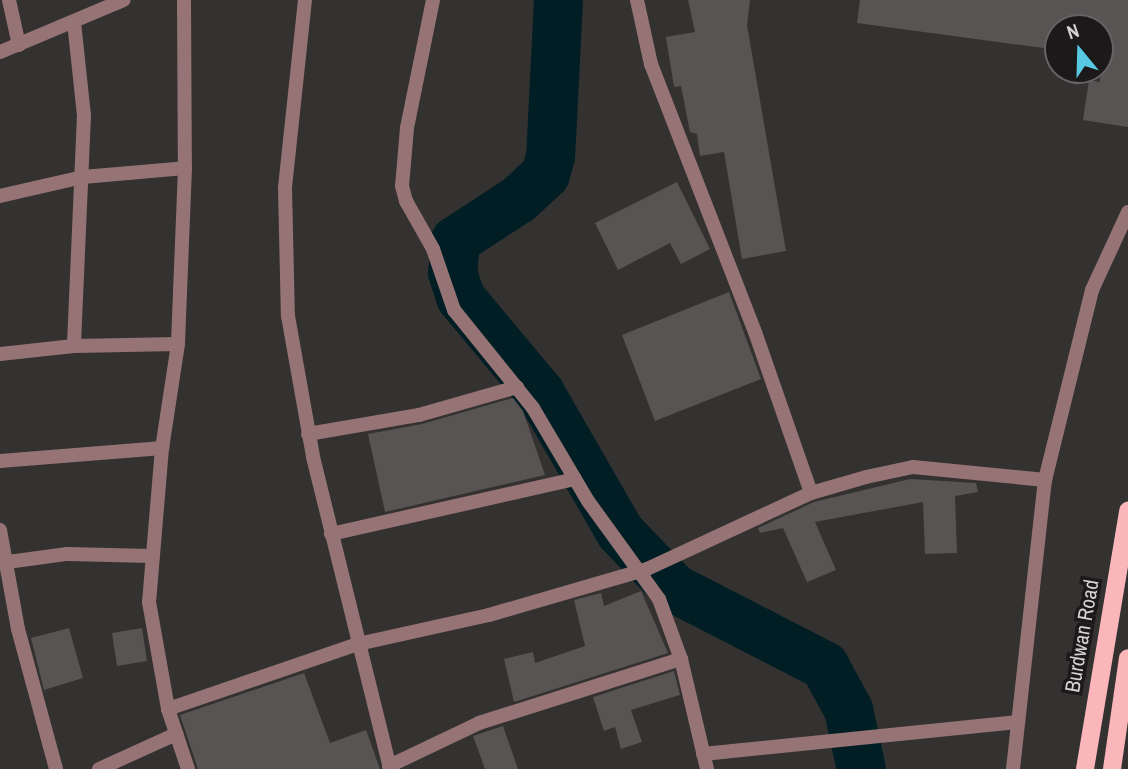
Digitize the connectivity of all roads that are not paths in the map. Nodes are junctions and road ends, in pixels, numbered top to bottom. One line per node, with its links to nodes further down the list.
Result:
1 (9, 0): 9 (street)
2 (124, 0): 7 (street)
3 (184, 0): 11 (street)
4 (304, 0): 19 (street)
5 (433, 0): 18 (street)
6 (637, 0): 24 (street)
7 (108, 3): 8 (street)
8 (74, 22): 9 (street); 12 (street)
9 (19, 45): 10 (street)
10 (0, 52)
11 (185, 168): 12 (street); 15 (street)
12 (83, 177): 13 (street); 16 (street)
13 (0, 196)
14 (1128, 212): 23 (street)
15 (178, 344): 16 (street); 20 (street)
16 (74, 346): 17 (street)
17 (0, 354)
18 (517, 387): 19 (street); 22 (street)
19 (308, 434): 27 (street)
20 (162, 448): 21 (street); 28 (street)
21 (0, 461)
22 (575, 479): 27 (street); 30 (street)
23 (1045, 480): 24 (street); 35 (street)
24 (811, 493): 30 (street)
25 (1128, 511): 43 (main road, Burdwan Road)
26 (0, 530): 29 (street)
27 (331, 534): 31 (street)
28 (152, 556): 29 (street); 34 (street)
29 (2, 562): 39 (street)
30 (643, 570): 31 (street); 33 (street)
31 (358, 644): 34 (street); 38 (street)
32 (1128, 658): 44 (main road)
33 (681, 659): 37 (street); 38 (street)
34 (168, 709): 36 (street)
35 (1018, 722): 37 (street); 42 (street)
36 (176, 734): 40 (street); 41 (street)
37 (705, 762)
38 (389, 767)
39 (56, 769)
40 (99, 769)
41 (188, 769)
42 (1013, 769)
43 (1085, 769)
44 (1112, 769)

